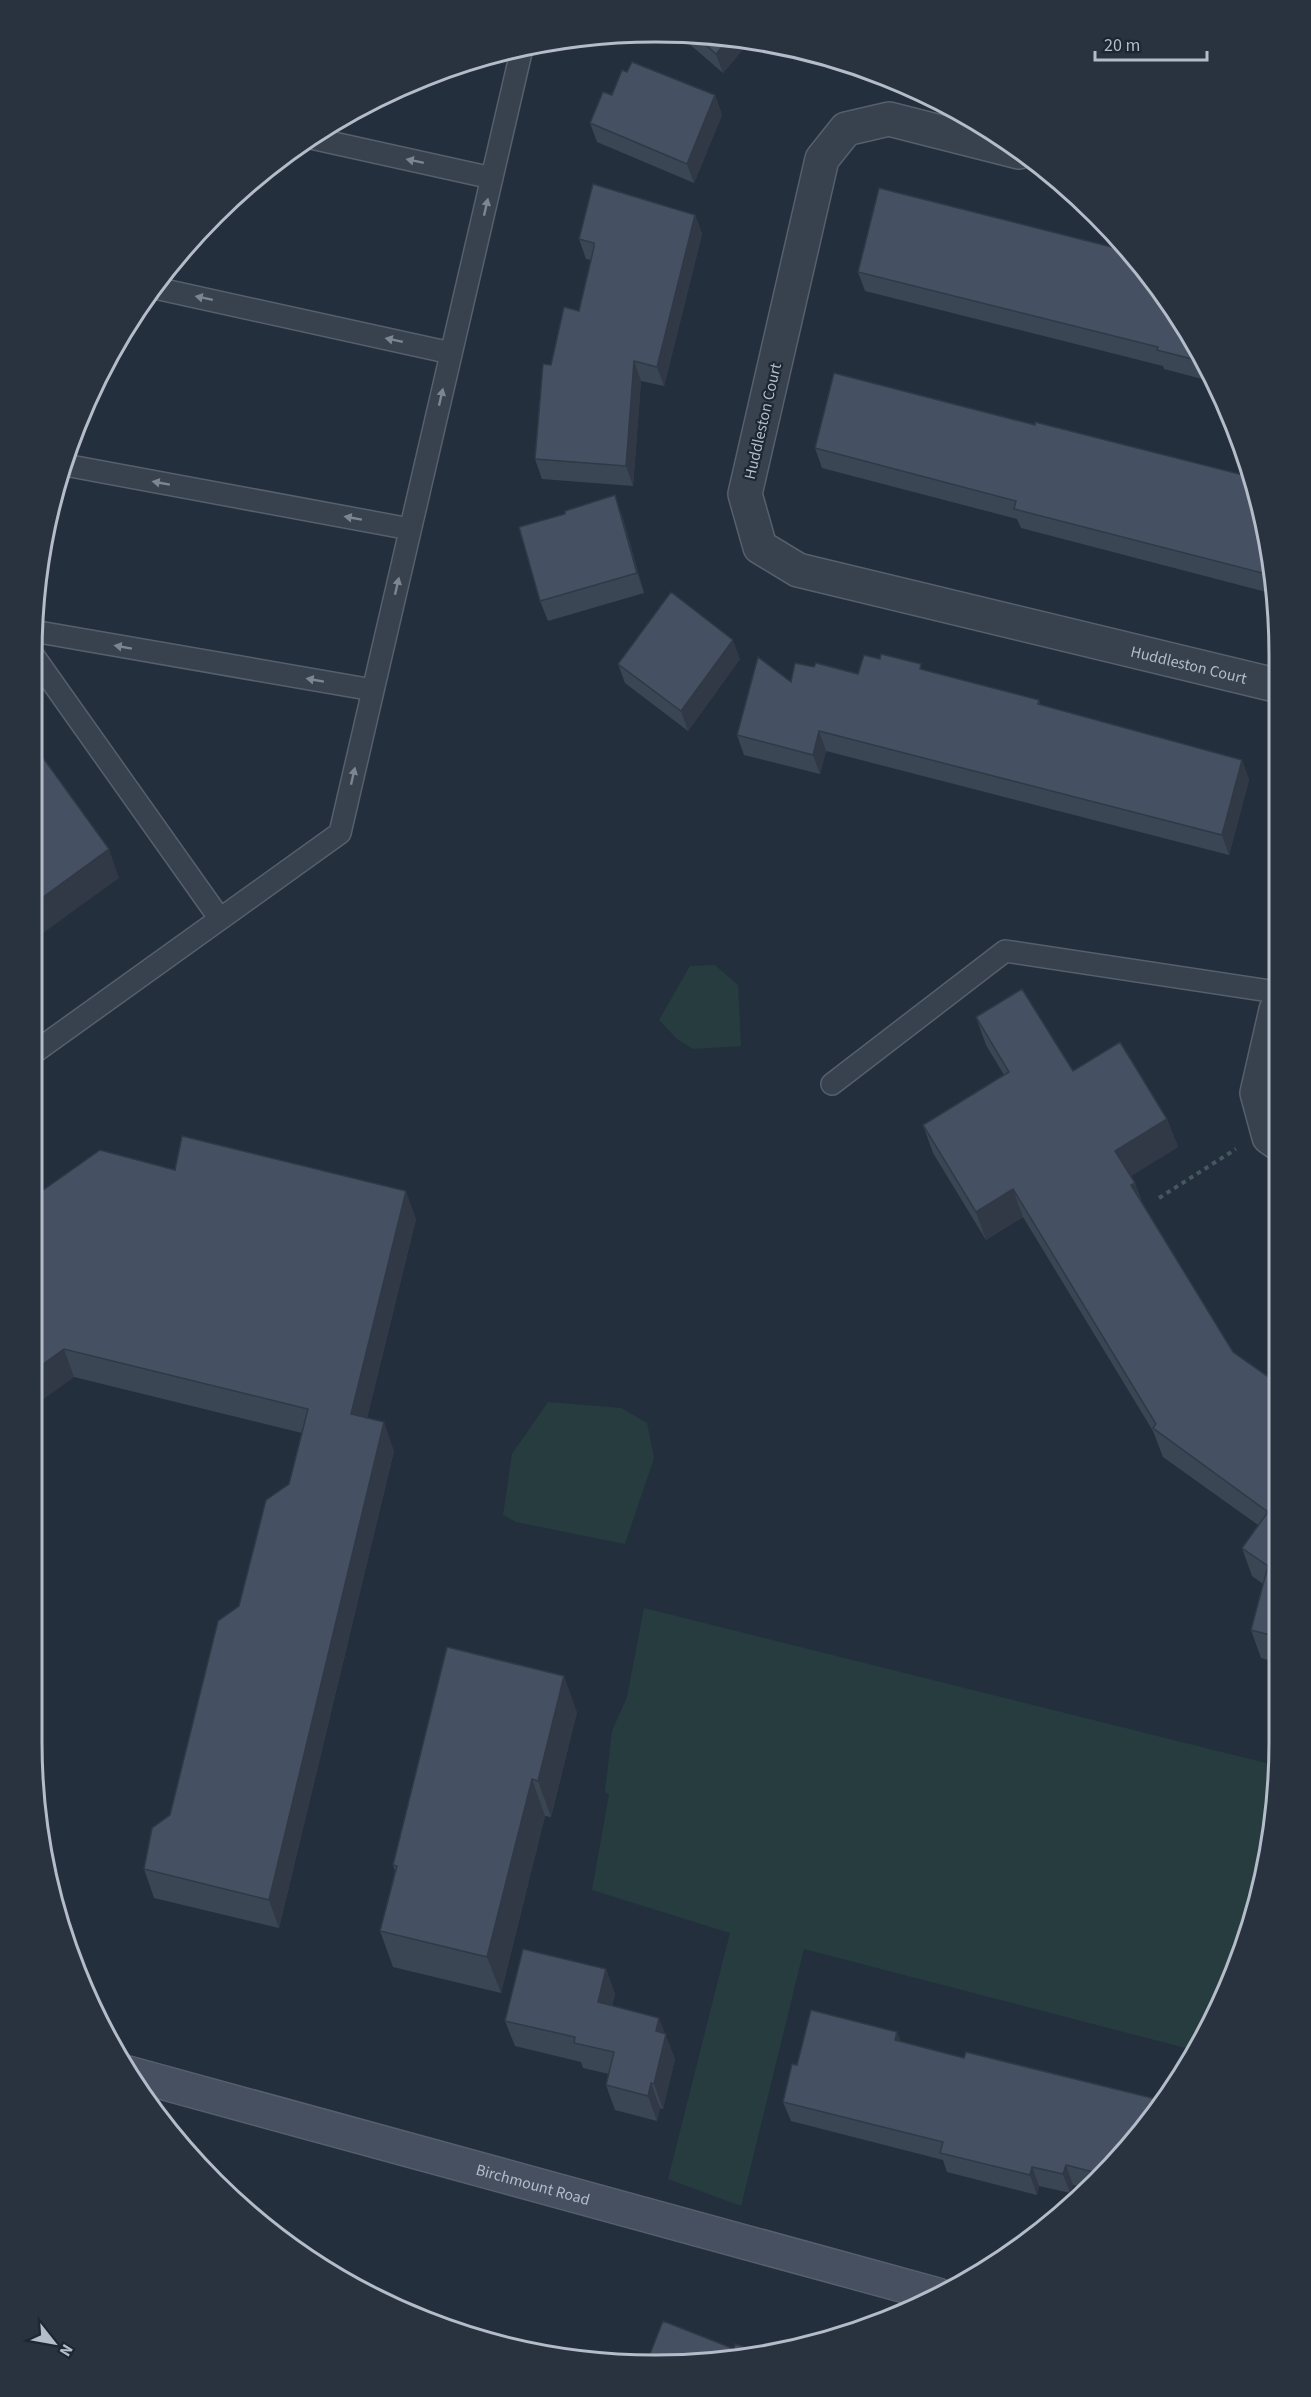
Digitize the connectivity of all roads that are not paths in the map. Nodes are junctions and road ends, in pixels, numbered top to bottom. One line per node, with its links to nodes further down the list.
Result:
1 (520, 58): 4 (lane)
2 (322, 140): 4 (lane, one-way to 2)
3 (999, 147): 11 (street, Huddleston Court)
4 (492, 178): 6 (lane, one-way to 4)
5 (163, 290): 6 (lane, one-way to 5)
6 (451, 353): 8 (lane, one-way to 6)
7 (72, 466): 8 (lane, one-way to 7)
8 (410, 529): 12 (lane, one-way to 8)
9 (43, 633): 12 (lane, one-way to 9)
10 (42, 668): 13 (lane)
11 (1269, 685)
12 (373, 690): 13 (lane, one-way to 12)
13 (220, 919): 16 (lane)
14 (1269, 991): 17 (lane)
15 (1269, 1041): 18 (street)
16 (42, 1047)
17 (832, 1084)
18 (1269, 1129)
19 (142, 2077): 20 (main road, Birchmount Road)
20 (927, 2292)

